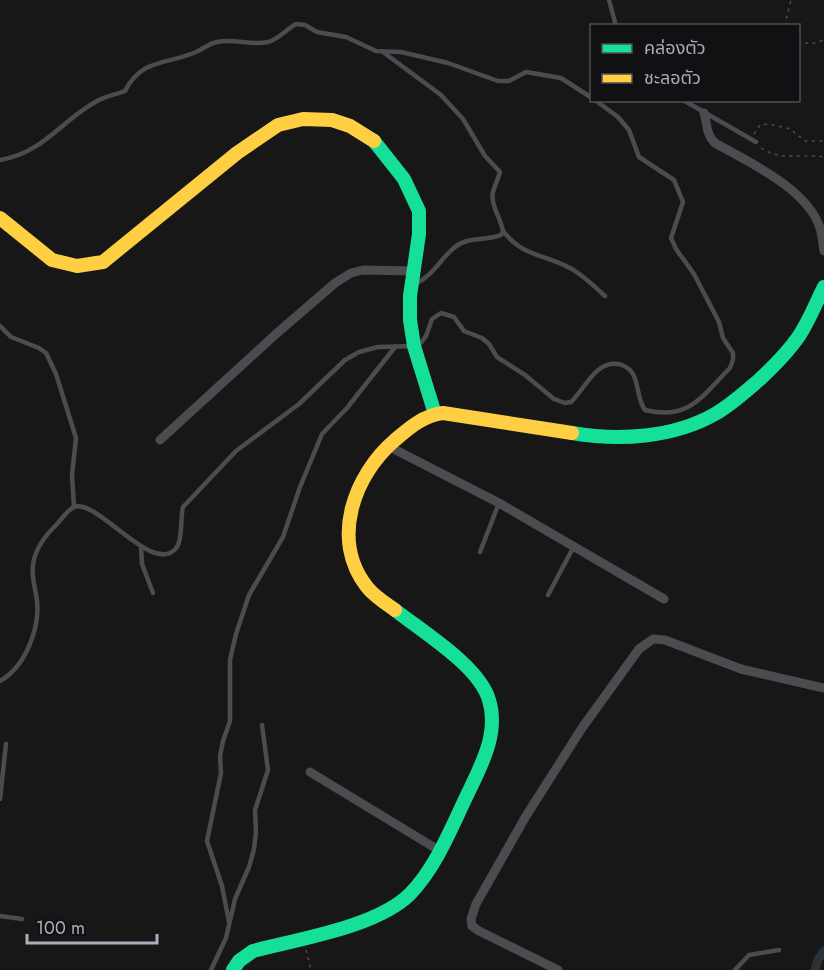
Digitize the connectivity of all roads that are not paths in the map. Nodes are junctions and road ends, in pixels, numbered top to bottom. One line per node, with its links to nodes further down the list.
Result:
1 (609, 0): 2 (lane)
2 (615, 24)
3 (382, 51): 4 (lane); 9 (lane); 11 (lane)
4 (590, 97)
5 (597, 102): 19 (lane)
6 (686, 102): 7 (lane)
7 (704, 113): 8 (lane); 12 (street)
8 (756, 142)
9 (0, 160)
10 (0, 218): 13 (street)
11 (503, 231): 14 (lane); 16 (lane)
12 (824, 251)
13 (413, 271): 14 (street); 21 (street)
14 (411, 287): 19 (street)
15 (824, 287): 20 (street)
16 (604, 296)
17 (0, 326): 24 (lane)
18 (395, 346): 19 (lane); 25 (lane); 40 (lane)
19 (414, 346): 20 (street)
20 (435, 414): 22 (street)
21 (160, 440)
22 (388, 446): 23 (street); 37 (street)
23 (499, 503): 26 (street); 27 (lane)
24 (74, 507): 25 (lane); 31 (lane)
25 (141, 548): 28 (lane)
26 (573, 548): 29 (lane); 30 (street)
27 (480, 552)
28 (153, 593)
29 (548, 596)
30 (664, 599)
31 (0, 681)
32 (824, 688): 44 (street)
33 (262, 725): 40 (lane)
34 (6, 744): 36 (lane)
35 (310, 772): 37 (street)
36 (0, 799)
37 (440, 851): 43 (street)
38 (0, 916): 39 (lane)
39 (22, 919)
40 (229, 922): 42 (lane)
41 (778, 950): 45 (lane)
42 (211, 970)
43 (233, 970)
44 (558, 970)
45 (735, 970)

